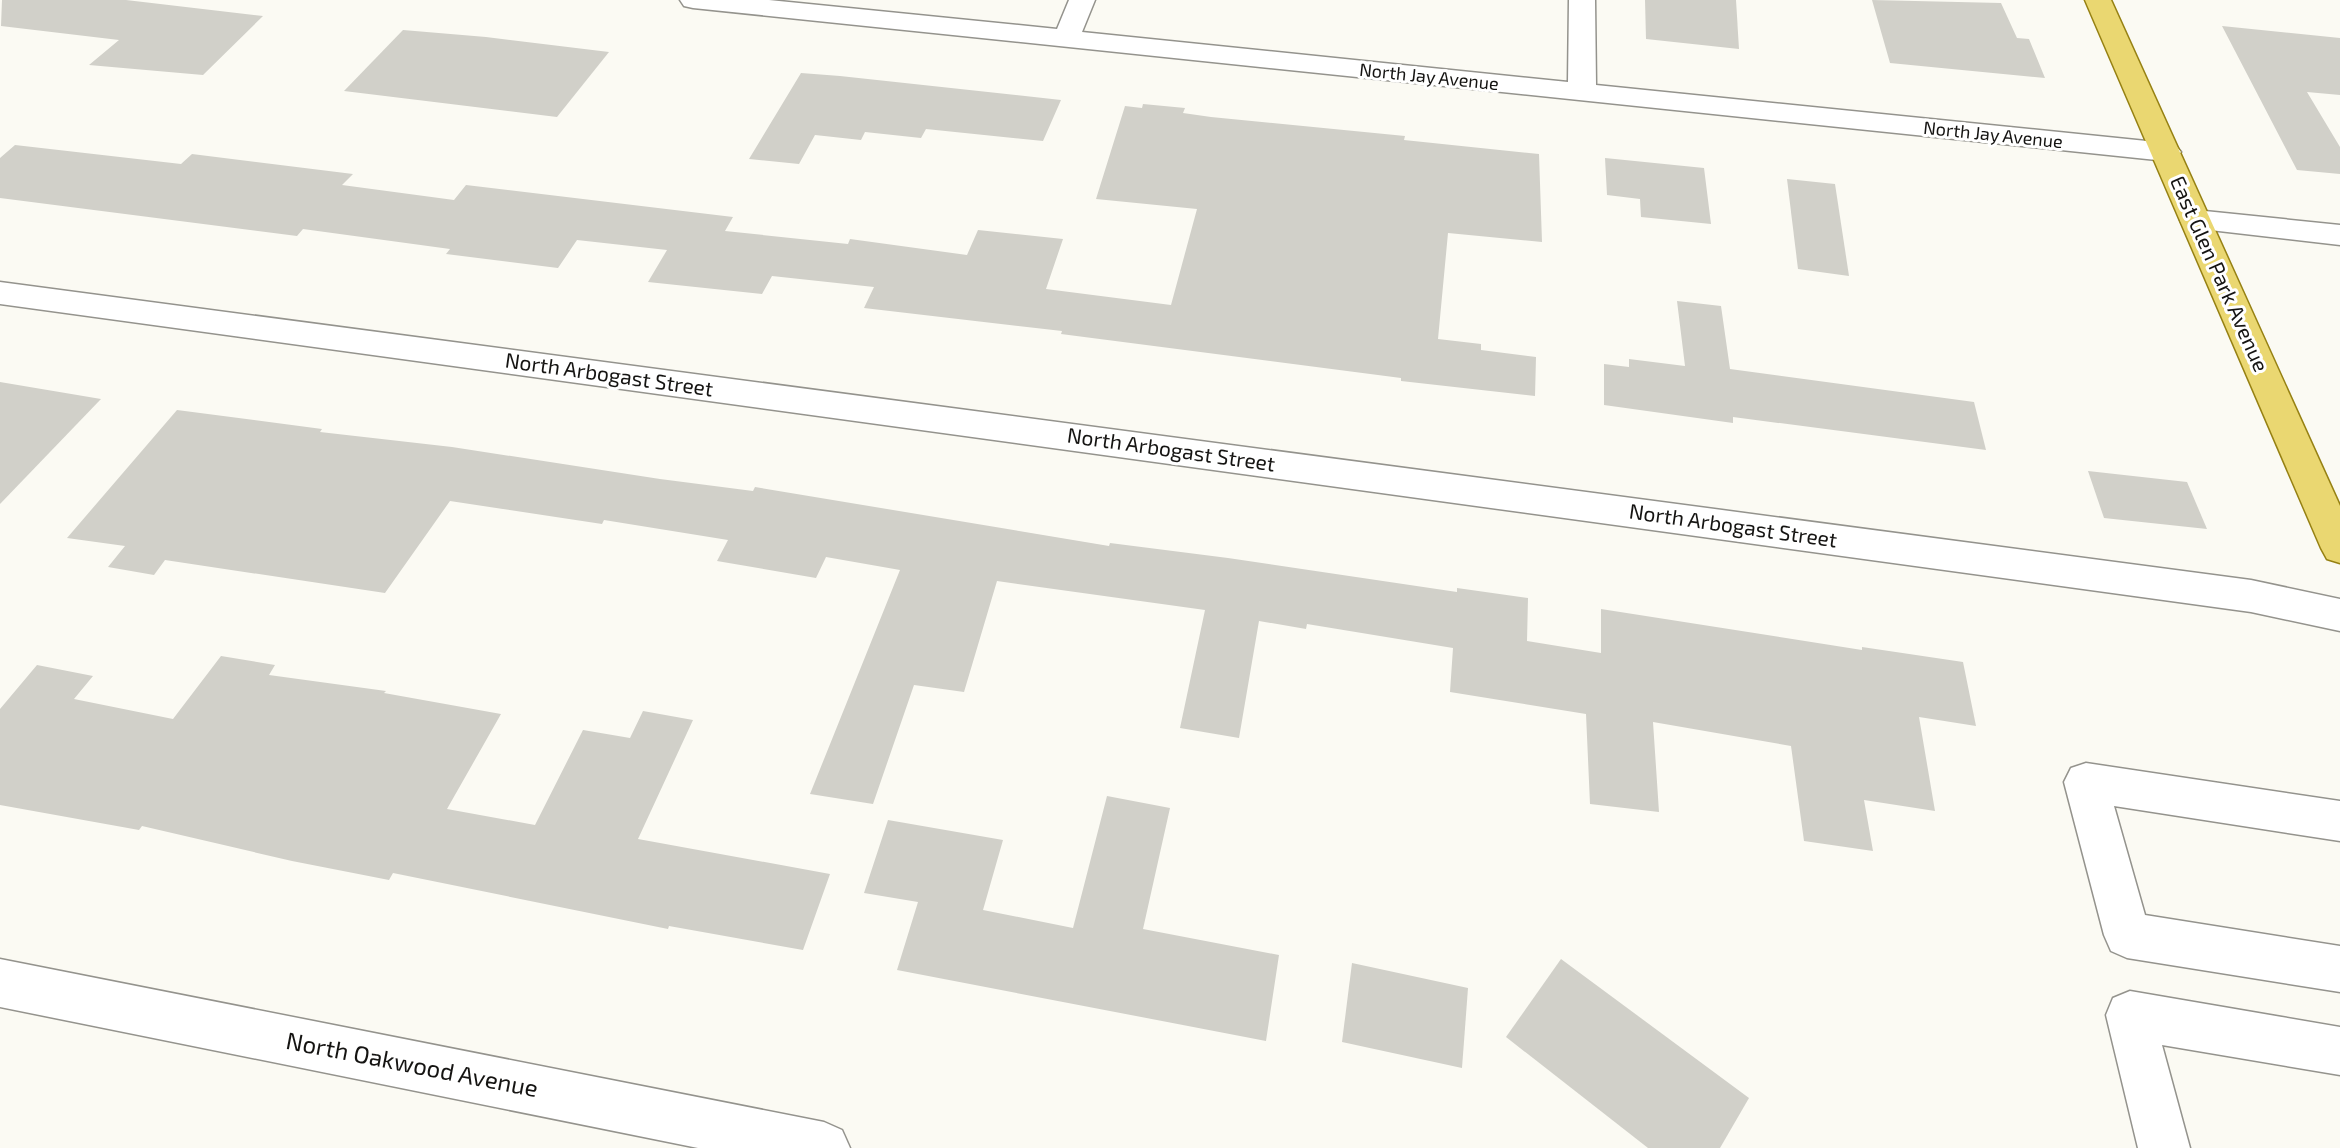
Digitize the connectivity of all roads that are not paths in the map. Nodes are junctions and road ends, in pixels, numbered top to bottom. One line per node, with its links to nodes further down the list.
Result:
1 (693, 0): 5 (street, North Jay Avenue)
2 (1082, 0): 5 (street)
3 (1582, 0): 6 (street)
4 (2098, 0): 7 (main road, East Glen Park Avenue)
5 (1066, 39): 6 (street, North Jay Avenue)
6 (1583, 93): 7 (street, North Jay Avenue)
7 (2166, 152): 8 (main road, East Glen Park Avenue)
8 (2195, 220): 9 (street); 11 (main road, East Glen Park Avenue)
9 (2340, 235)
10 (0, 293): 12 (street, North Arbogast Street)
11 (2340, 548)
12 (2340, 615)
13 (2340, 821): 14 (street)
14 (2340, 969)
15 (0, 983): 17 (street, North Oakwood Avenue)
16 (2340, 1051): 18 (street)
17 (824, 1148)
18 (2164, 1148)

